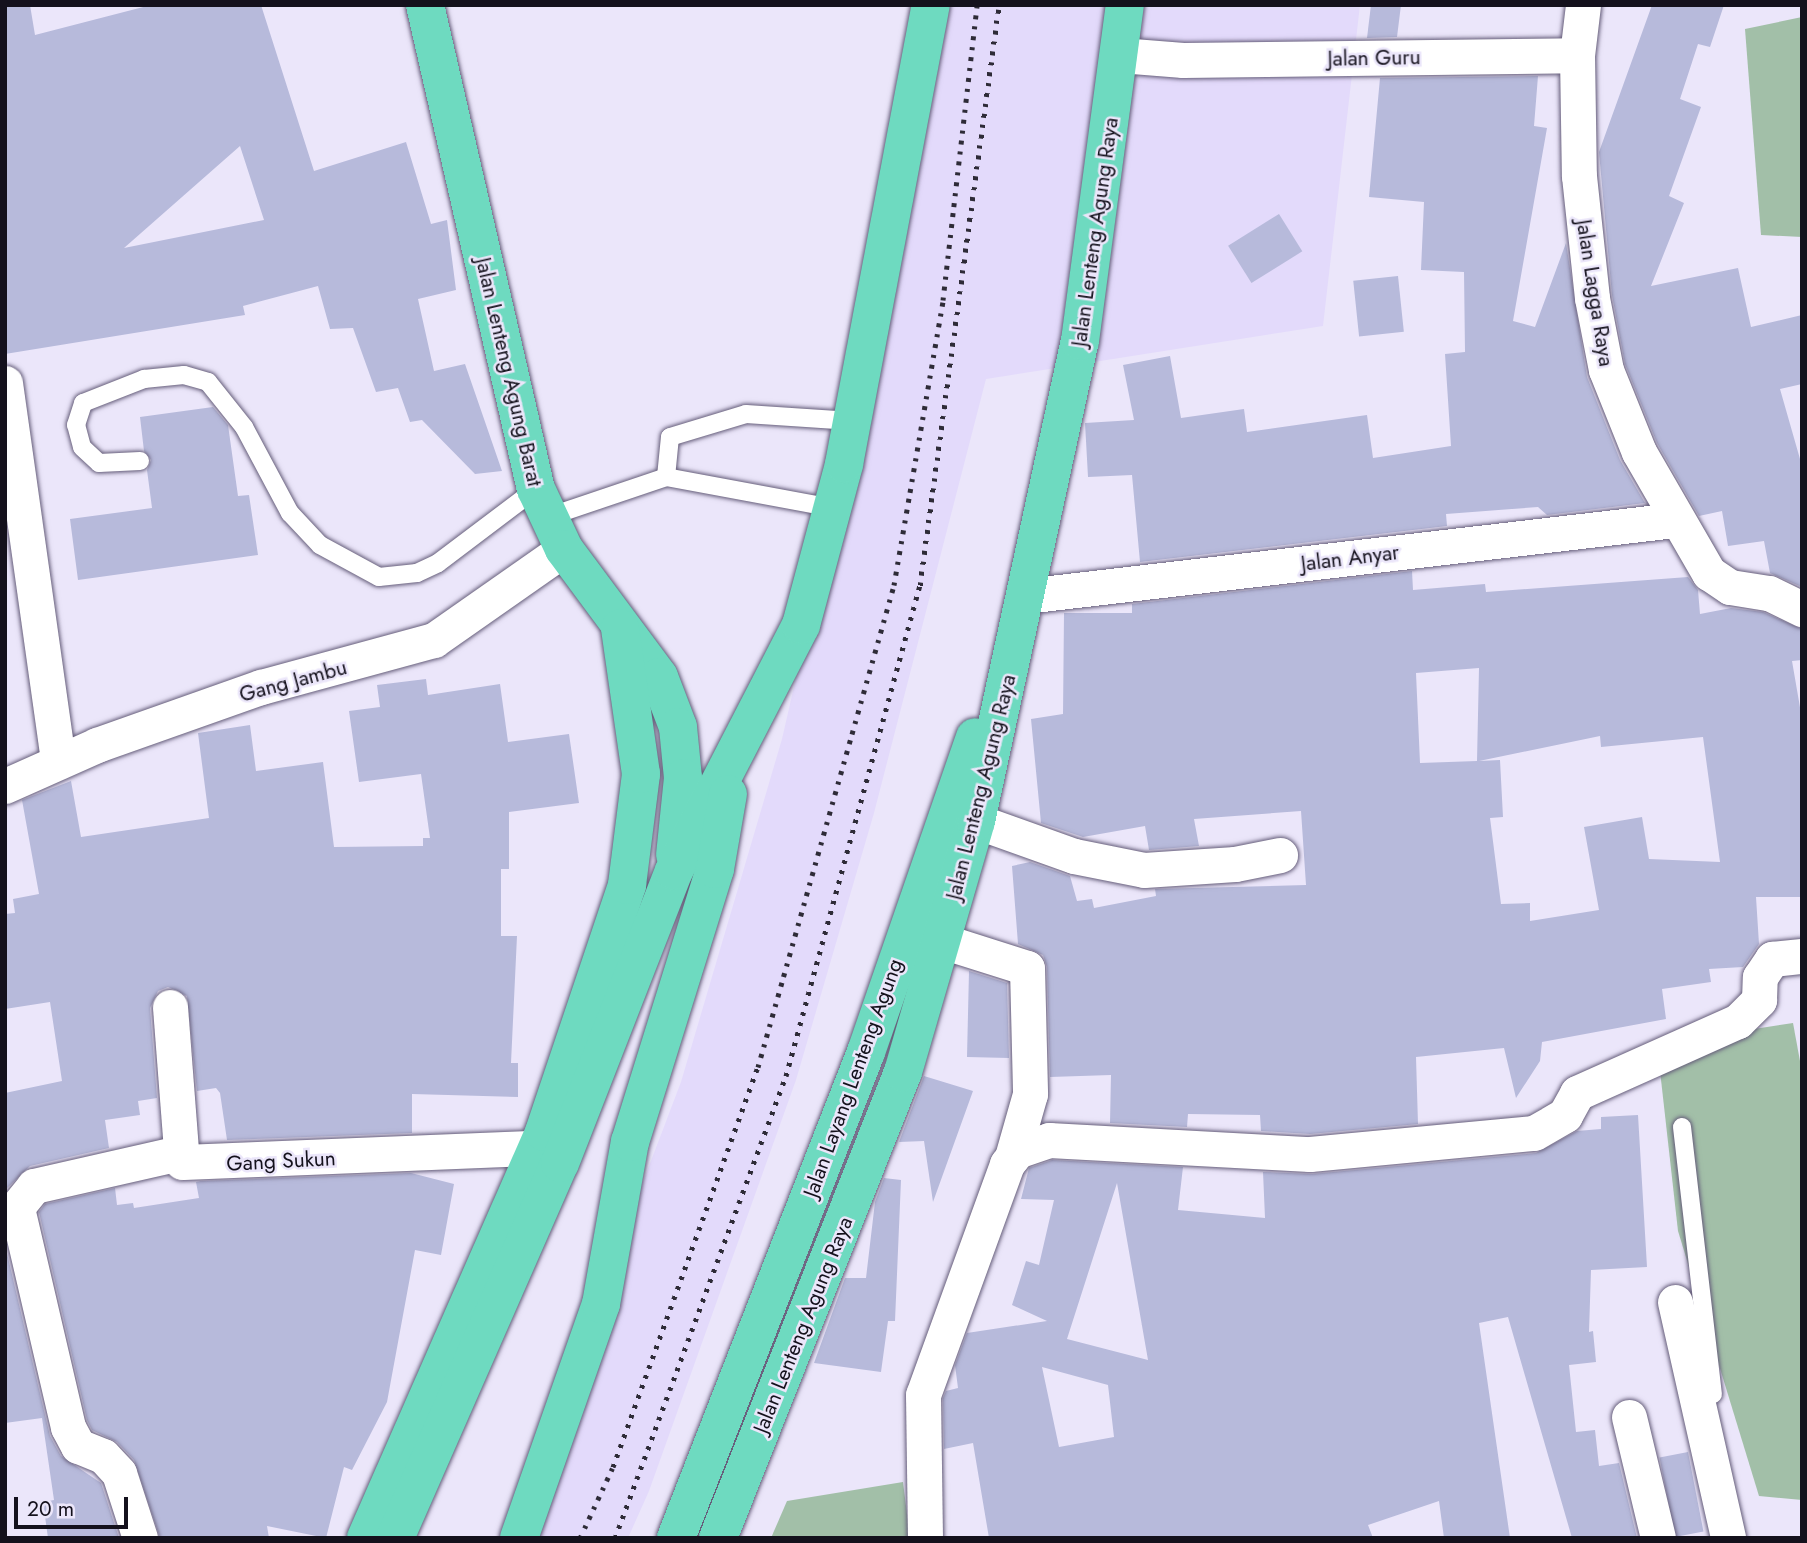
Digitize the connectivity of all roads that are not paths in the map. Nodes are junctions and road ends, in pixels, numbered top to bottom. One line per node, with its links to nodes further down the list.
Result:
1 (425, 5): 13 (main road, Jalan Lenteng Agung Barat)
2 (931, 5): 8 (main road)
3 (1125, 5): 5 (main road, Jalan Lenteng Agung Raya)
4 (1583, 5): 6 (street)
5 (1120, 55): 6 (street, Jalan Guru); 14 (main road, Jalan Lenteng Agung Raya)
6 (1577, 55): 12 (street, Jalan Lagga Raya)
7 (5, 383): 17 (street)
8 (852, 421): 10 (lane); 11 (main road)
9 (140, 461): 13 (lane)
10 (666, 477): 11 (lane); 13 (lane)
11 (833, 508): 18 (main road)
12 (1675, 520): 14 (street, Jalan Anyar); 15 (street, Jalan Lagga Raya)
13 (548, 530): 16 (main road, Jalan Lenteng Agung Barat); 17 (street, Gang Jambu)
14 (1023, 605): 20 (main road, Jalan Lenteng Agung Raya); 36 (main road, Jalan Layang Lenteng Agung)
15 (1802, 609)
16 (620, 629): 22 (main road, Jalan Lenteng Agung Barat); 27 (main road)
17 (58, 761): 19 (street, Gang Jambu)
18 (734, 764): 22 (main road); 35 (main road)
19 (5, 786)
20 (976, 821): 21 (street); 23 (main road, Jalan Lenteng Agung Raya)
21 (1280, 855)
22 (674, 871): 34 (main road)
23 (942, 941): 29 (street); 37 (main road, Jalan Lenteng Agung Raya)
24 (1802, 956): 29 (street)
25 (170, 1007): 28 (street)
26 (1682, 1127): 41 (lane)
27 (540, 1140): 28 (street, Gang Sukun); 33 (main road)
28 (179, 1153): 32 (street)
29 (1012, 1157): 38 (street)
30 (1675, 1301): 40 (street)
31 (1629, 1417): 39 (street)
32 (140, 1538)
33 (366, 1538)
34 (395, 1538)
35 (519, 1538)
36 (676, 1538)
37 (718, 1538)
38 (925, 1538)
39 (1658, 1538)
40 (1728, 1538)
41 (1743, 1538)

